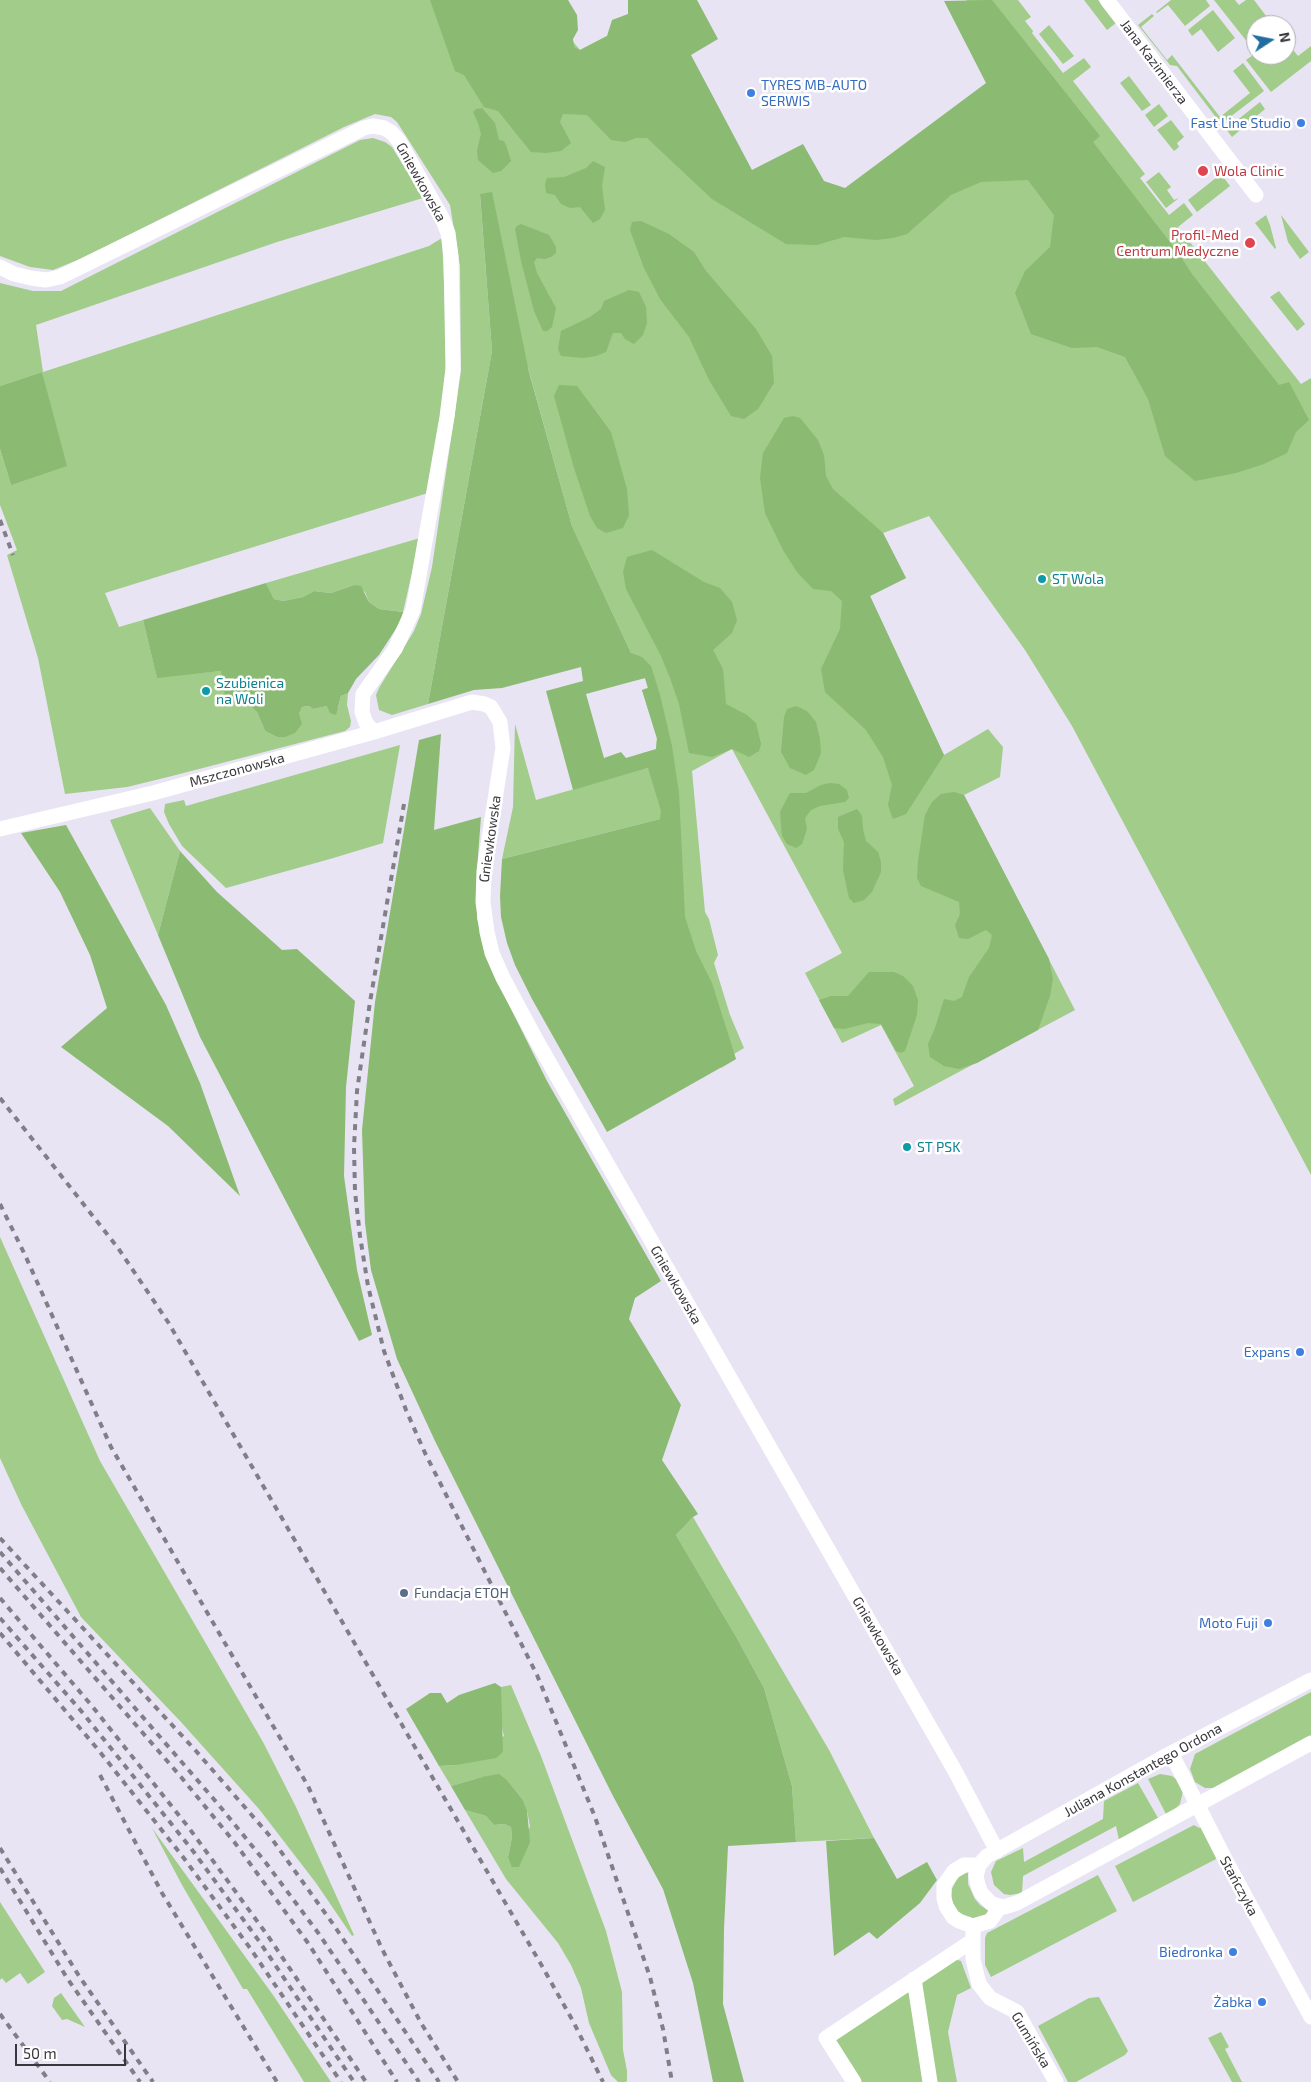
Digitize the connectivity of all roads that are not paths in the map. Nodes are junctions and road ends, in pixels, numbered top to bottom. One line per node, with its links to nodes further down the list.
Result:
1 (1107, 0): 2 (street, Jana Kazimierza)
2 (1256, 195)
3 (0, 267): 5 (street, Gniewkowska)
4 (472, 702): 5 (street, Mszczonowska); 11 (street, Gniewkowska)
5 (374, 732): 6 (street, Mszczonowska)
6 (0, 829)
7 (1311, 1680): 9 (street, Juliana Konstantego Ordona)
8 (1311, 1743): 10 (street)
9 (1171, 1753): 10 (street, Stańczyka); 11 (street, Juliana Konstantego Ordona)
10 (1197, 1804): 13 (street); 16 (street, Stańczyka)
11 (997, 1851): 12 (street, Juliana Konstantego Ordona)
12 (979, 1865): 13 (street); 14 (street, Juliana Konstantego Ordona)
13 (1000, 1907): 14 (street)
14 (973, 1933): 15 (street); 19 (street, Gumińska)
15 (914, 1979): 17 (street); 18 (street)
16 (1311, 2017)
17 (854, 2082)
18 (930, 2082)
19 (1056, 2082)

